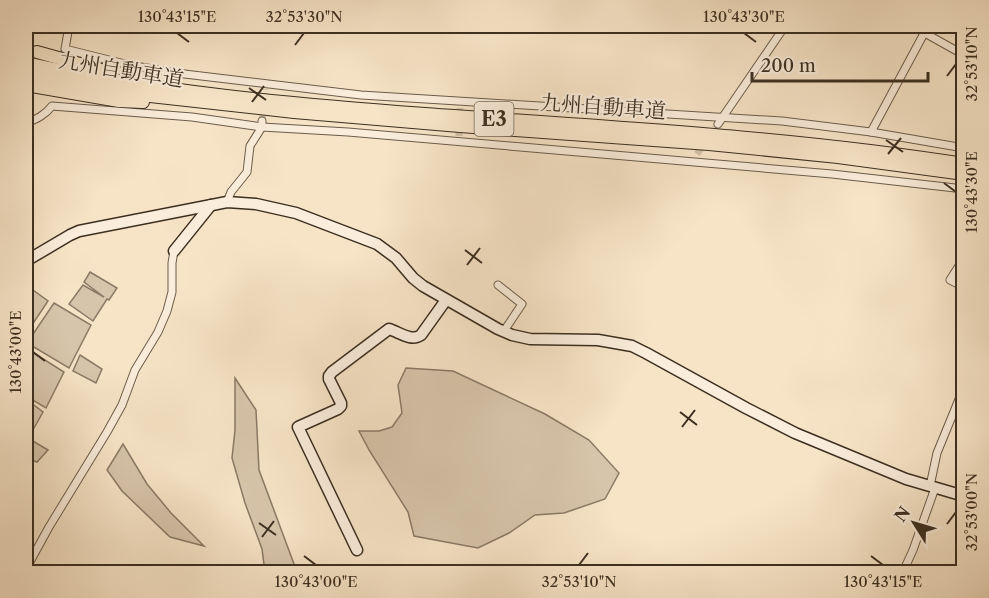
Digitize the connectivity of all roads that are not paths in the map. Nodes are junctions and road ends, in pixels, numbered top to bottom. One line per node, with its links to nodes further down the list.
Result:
1 (69, 26): 11 (street)
2 (784, 26): 11 (street)
3 (926, 29): 5 (street); 14 (street)
4 (37, 52): 9 (highway)
5 (963, 55)
6 (26, 63): 9 (highway, 九州自動車道 / E3)
7 (26, 74): 10 (highway, 九州自動車道 / E3)
8 (26, 85): 10 (highway)
9 (226, 96): 16 (highway, 九州自動車道 / E3)
10 (294, 112): 17 (highway, 九州自動車道 / E3)
11 (720, 121): 14 (street)
12 (26, 123): 13 (street)
13 (262, 124): 18 (street); 19 (street)
14 (871, 132): 15 (street)
15 (963, 148)
16 (963, 164)
17 (963, 174)
18 (963, 189)
19 (227, 202): 20 (street); 26 (street)
20 (212, 205): 21 (street); 23 (street)
21 (174, 251): 32 (street)
22 (963, 258): 25 (street)
23 (26, 261)
24 (498, 285): 27 (street)
25 (963, 287)
26 (446, 300): 27 (street); 31 (street)
27 (504, 332): 29 (street)
28 (963, 387): 29 (street)
29 (933, 487): 30 (street); 33 (street)
30 (963, 496)
31 (357, 550)
32 (26, 569)
33 (903, 573)

